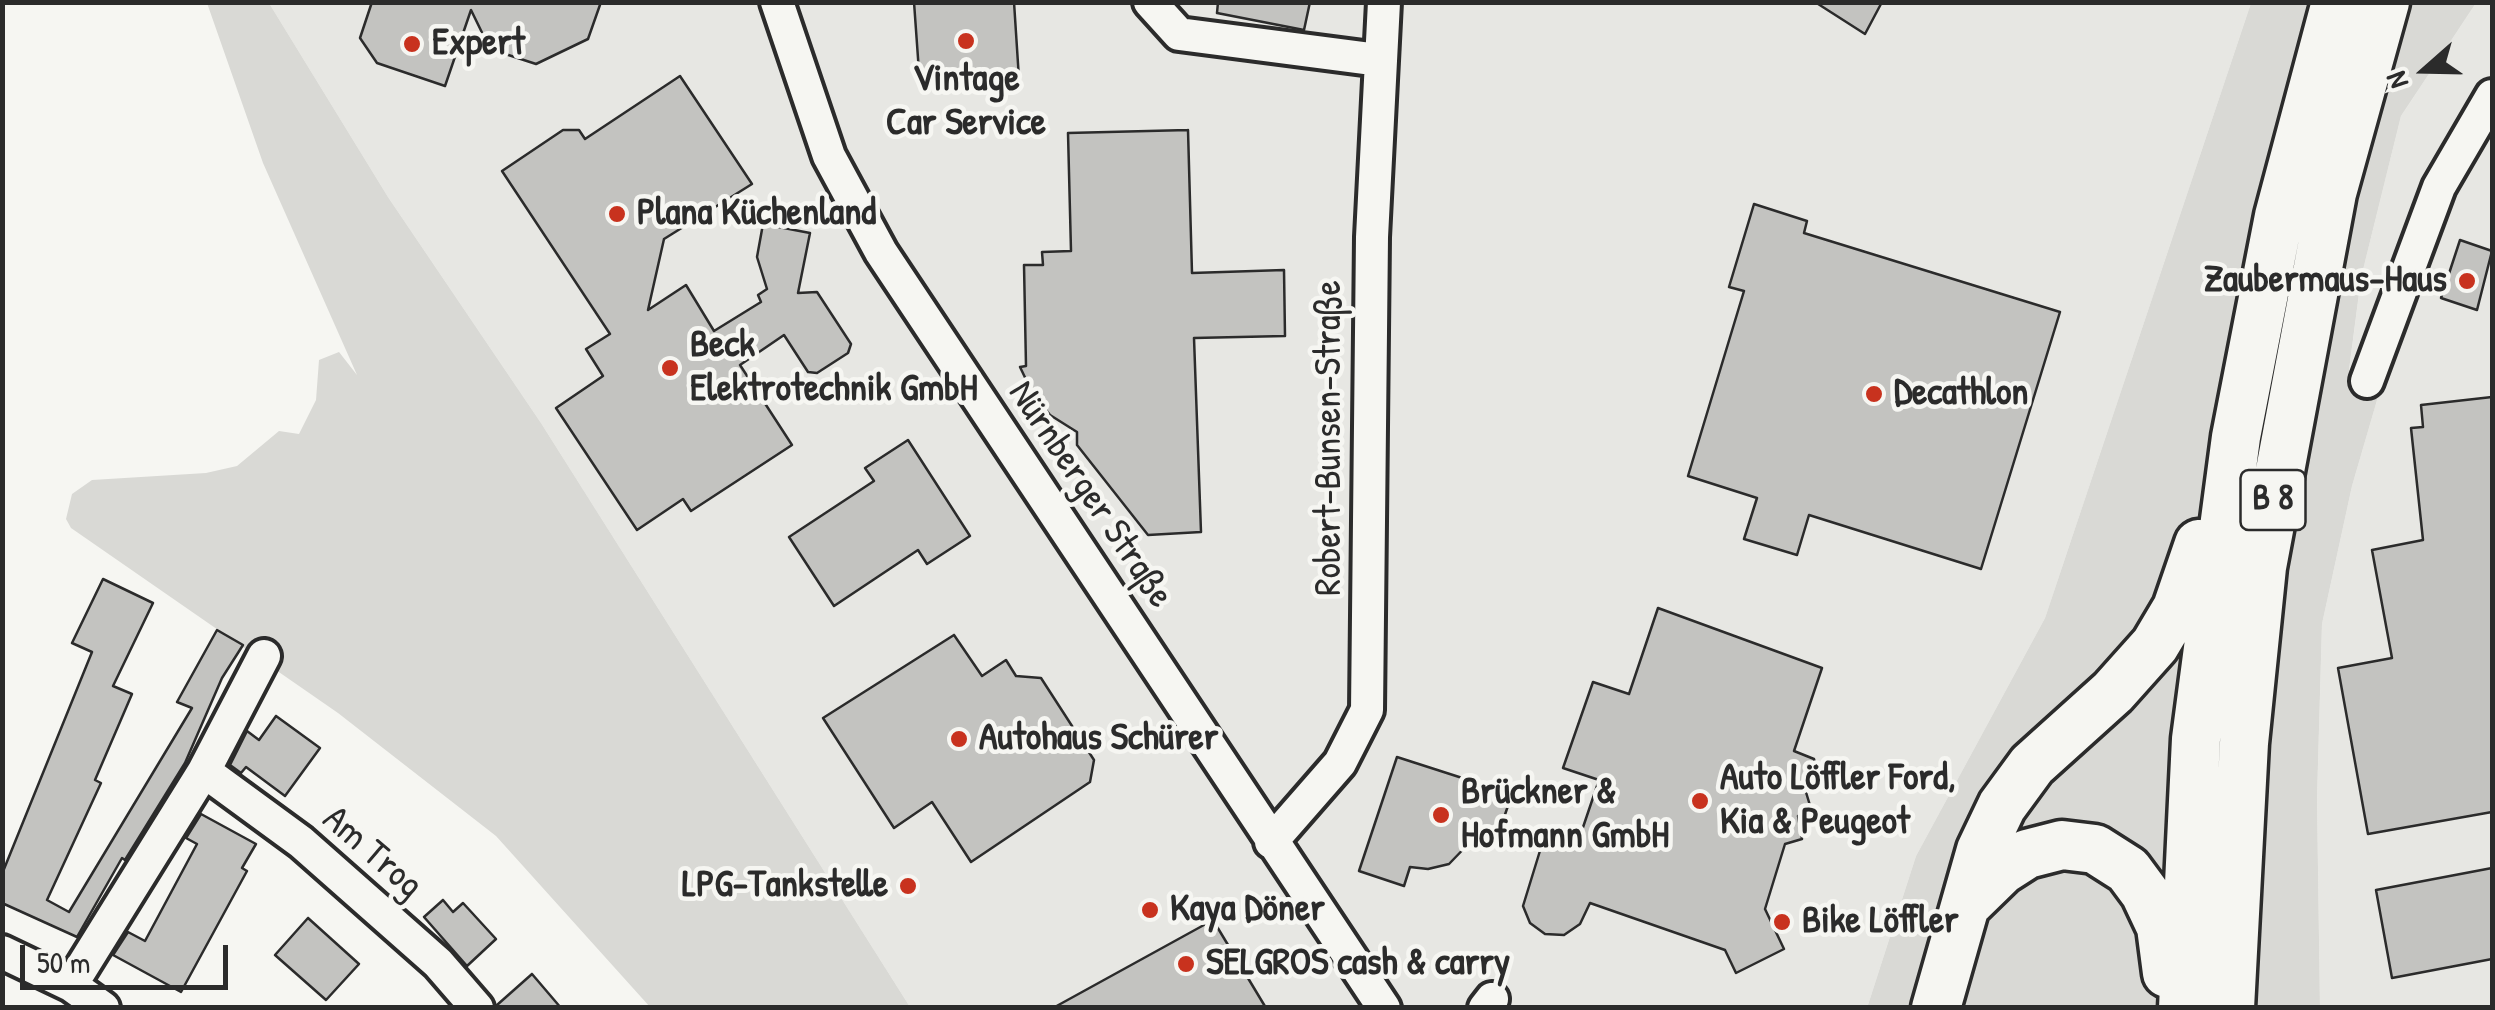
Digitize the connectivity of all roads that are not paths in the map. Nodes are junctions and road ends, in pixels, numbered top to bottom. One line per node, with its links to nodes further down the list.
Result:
1 (777, 2): 12 (street, Nürnberger Straße)
2 (1150, 2): 6 (street)
3 (1384, 2): 6 (street, Robert-Bunsen-Straße)
4 (2336, 2): 9 (highway, B 8)
5 (2385, 2): 22 (highway, B 8)
6 (1379, 60): 12 (street, Robert-Bunsen-Straße)
7 (2492, 96): 8 (street)
8 (2367, 382)
9 (2236, 437): 13 (highway); 21 (highway, B 8)
10 (264, 656): 11 (street)
11 (204, 771): 15 (street); 17 (street, Am Trog)
12 (1271, 842): 18 (street, Nürnberger Straße)
13 (1962, 909): 19 (highway); 20 (highway)
14 (2, 952): 15 (street)
15 (71, 985): 16 (street)
16 (103, 1008)
17 (476, 1008)
18 (1384, 1008)
19 (1936, 1008)
20 (2171, 1008)
21 (2183, 1008)
22 (2230, 1008)

